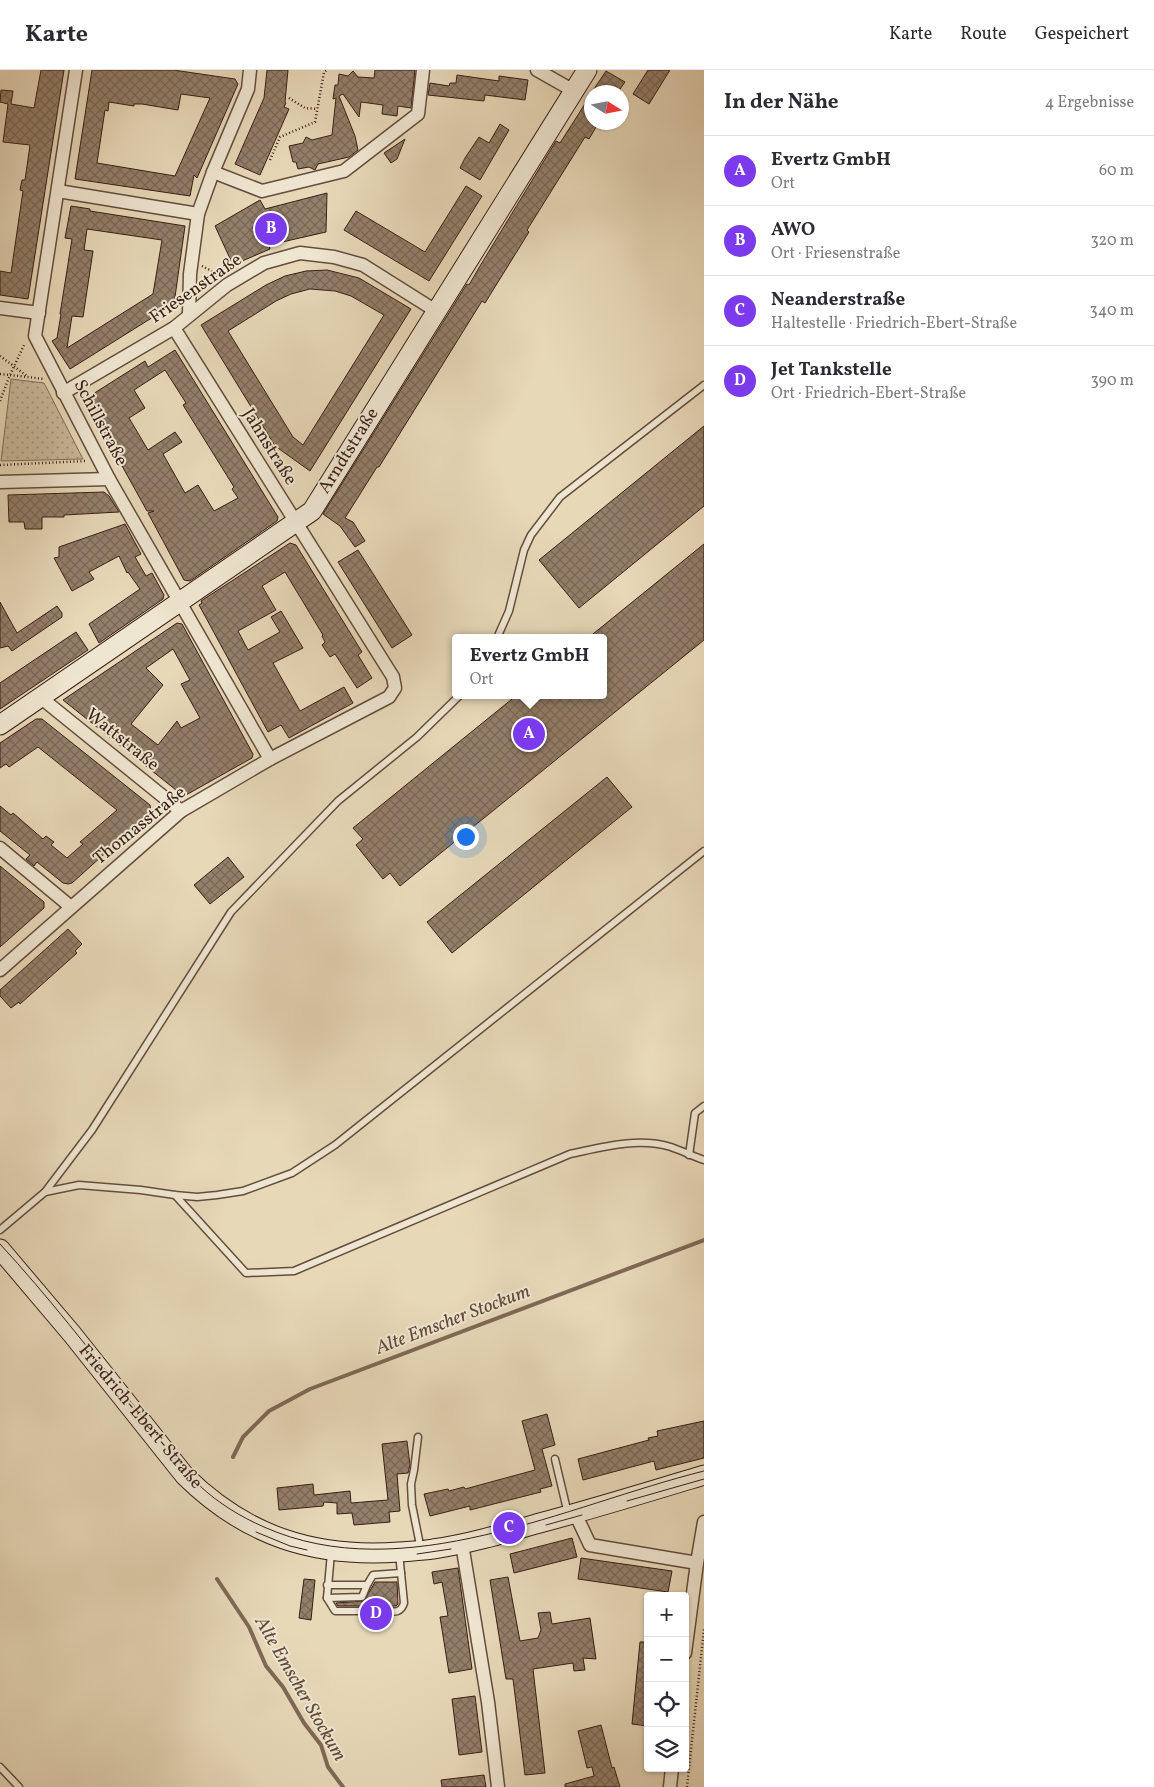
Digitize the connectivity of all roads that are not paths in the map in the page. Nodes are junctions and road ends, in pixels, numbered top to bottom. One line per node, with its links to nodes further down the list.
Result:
1 (76, 70): 8 (street)
2 (250, 70): 7 (street)
3 (423, 70): 7 (street)
4 (537, 70): 6 (street)
5 (586, 70): 6 (street, Arndtstraße)
6 (574, 91): 11 (street, Arndtstraße)
7 (213, 172): 9 (street)
8 (58, 191): 9 (street); 12 (street)
9 (198, 214): 13 (street)
10 (0, 308): 12 (street)
11 (436, 311): 13 (street, Friesenstraße); 19 (street, Arndtstraße)
12 (39, 313): 16 (street, Schillstraße)
13 (189, 314): 14 (street, Friesenstraße)
14 (174, 328): 16 (street, Friesenstraße); 19 (street, Jahnstraße)
15 (704, 385): 21 (lane)
16 (63, 393): 17 (street, Schillstraße)
17 (109, 479): 18 (street); 20 (street, Schillstraße)
18 (0, 482)
19 (296, 523): 20 (street, Arndtstraße); 22 (street, Jahnstraße)
20 (179, 602): 23 (street, Arndtstraße); 26 (street, Schillstraße)
21 (499, 634)
22 (395, 688): 26 (street, Thomasstraße)
23 (40, 697): 25 (street, Arndtstraße); 27 (street, Wattstraße)
24 (456, 699): 35 (lane)
25 (0, 725)
26 (270, 759): 27 (street, Thomasstraße)
27 (181, 811): 30 (street, Thomasstraße)
28 (0, 848): 30 (street)
29 (704, 851): 36 (lane)
30 (71, 907): 31 (street, Thomasstraße)
31 (0, 970)
32 (704, 1106): 33 (lane)
33 (688, 1155): 34 (lane); 36 (lane)
34 (704, 1160)
35 (46, 1192): 36 (lane); 37 (lane)
36 (175, 1196)
37 (0, 1230)
38 (0, 1249): 46 (street, Friedrich-Ebert-Straße)
39 (418, 1437): 45 (lane)
40 (555, 1459): 42 (lane)
41 (704, 1475): 42 (street, Friedrich-Ebert-Straße)
42 (572, 1514): 44 (street, Friedrich-Ebert-Straße); 48 (street)
43 (704, 1522): 48 (street)
44 (462, 1544): 45 (street, Friedrich-Ebert-Straße); 59 (street)
45 (422, 1550): 47 (street, Friedrich-Ebert-Straße)
46 (331, 1551): 47 (street, Friedrich-Ebert-Straße); 50 (lane)
47 (399, 1552): 49 (lane)
48 (697, 1562): 55 (street)
49 (401, 1573): 51 (lane); 54 (lane)
50 (327, 1584): 51 (lane); 52 (lane)
51 (367, 1585): 52 (lane)
52 (327, 1598): 53 (lane)
53 (365, 1611)
54 (386, 1611)
55 (687, 1637)
56 (0, 1767): 58 (lane)
57 (672, 1772): 60 (street)
58 (19, 1787)
59 (498, 1787)
60 (670, 1787)

